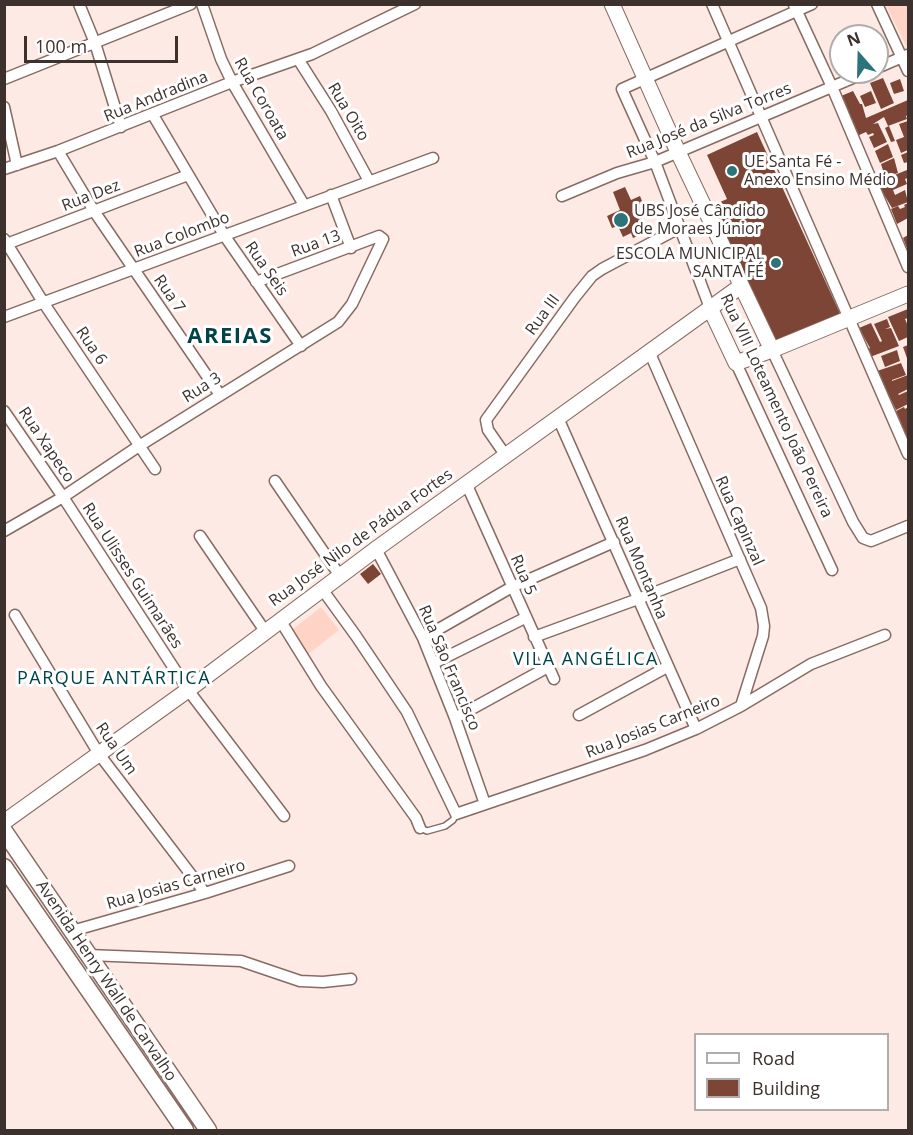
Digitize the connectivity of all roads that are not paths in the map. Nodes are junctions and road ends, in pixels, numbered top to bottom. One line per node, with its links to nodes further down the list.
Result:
1 (79, 4): 11 (street)
2 (191, 4): 11 (street)
3 (202, 4): 18 (street, Rua Coroata)
4 (415, 4): 13 (street, Rua Andradina)
5 (612, 4): 16 (street)
6 (712, 4): 10 (street)
7 (812, 4): 9 (street)
8 (877, 4): 12 (street)
9 (795, 8): 10 (street); 20 (street)
10 (728, 42): 16 (street); 23 (street)
11 (95, 44): 17 (street); 24 (street)
12 (905, 55): 14 (street); 15 (street)
13 (298, 59): 18 (street, Rua Andradina); 32 (street, Rua Oito)
14 (889, 62)
15 (909, 71)
16 (645, 78): 26 (street); 28 (street, Rua VIII Loteamento João Pereira)
17 (4, 79)
18 (232, 82): 22 (street, Rua Andradina); 35 (street, Rua Coroata)
19 (839, 84): 20 (street, Rua José da Silva Torres)
20 (832, 87): 23 (street, Rua José da Silva Torres); 42 (street)
21 (4, 107): 29 (street)
22 (153, 115): 24 (street, Rua Andradina); 31 (street, Rua Seis)
23 (761, 118): 26 (street, Rua José da Silva Torres); 50 (street)
24 (121, 127): 25 (street, Rua Andradina)
25 (58, 151): 29 (street, Rua Andradina); 36 (street, Rua 7)
26 (678, 152): 28 (street, Rua José da Silva Torres); 45 (street)
27 (433, 158): 32 (street, Rua Colombo)
28 (655, 162): 34 (street, Rua José da Silva Torres); 37 (street, Rua VIII Loteamento João Pereira)
29 (17, 165): 30 (street, Rua Andradina)
30 (4, 169)
31 (188, 175): 36 (street, Rua Dez); 38 (street, Rua Seis)
32 (369, 181): 33 (street, Rua Colombo)
33 (331, 195): 35 (street, Rua Colombo); 41 (street)
34 (562, 196)
35 (304, 205): 38 (street, Rua Colombo)
36 (94, 211): 40 (street, Rua Dez); 43 (street, Rua 7)
37 (679, 228): 48 (street, Rua VIII Loteamento João Pereira); 60 (street, Rua III)
38 (224, 235): 43 (street, Rua Colombo); 44 (street, Rua Seis)
39 (382, 241): 41 (street, Rua 13); 51 (street, Rua 3)
40 (6, 242): 47 (street, Rua 6)
41 (351, 248): 44 (street, Rua 13)
42 (909, 267)
43 (134, 270): 47 (street, Rua Colombo); 55 (street, Rua 7)
44 (256, 282): 51 (street, Rua Seis)
45 (741, 286): 48 (street, Rua José Nilo de Pádua Fortes); 52 (street)
46 (909, 294): 50 (street)
47 (43, 302): 49 (street, Rua Colombo); 58 (street, Rua 6)
48 (710, 308): 53 (street, Rua José Nilo de Pádua Fortes); 54 (street, Rua VIII Loteamento João Pereira)
49 (4, 317)
50 (847, 318): 52 (street); 59 (street)
51 (301, 346): 55 (street, Rua 3)
52 (772, 350): 54 (street); 65 (street)
53 (649, 351): 57 (street, Rua José Nilo de Pádua Fortes); 70 (street, Rua Capinzal)
54 (736, 363): 71 (street, Rua VIII Loteamento João Pereira)
55 (220, 395): 58 (street, Rua 3)
56 (4, 411): 64 (street, Rua Xapeco)
57 (558, 418): 60 (street, Rua José Nilo de Pádua Fortes); 68 (street, Rua Montanha)
58 (139, 446): 61 (street, Rua 6); 64 (street, Rua 3)
59 (909, 454)
60 (506, 456): 63 (street, Rua José Nilo de Pádua Fortes)
61 (155, 469)
62 (274, 481): 72 (street)
63 (466, 483): 69 (street, Rua José Nilo de Pádua Fortes); 73 (street, Rua 5)
64 (63, 497): 66 (street, Rua 3); 87 (street, Rua Ulisses Guimarães)
65 (909, 526)
66 (4, 531)
67 (200, 536): 79 (street)
68 (614, 543): 73 (street); 75 (street, Rua Montanha)
69 (376, 549): 72 (street, Rua José Nilo de Pádua Fortes); 82 (street, Rua São Francisco)
70 (740, 559): 75 (street); 88 (street, Rua Capinzal)
71 (832, 570)
72 (340, 576): 74 (street, Rua José Nilo de Pádua Fortes)
73 (512, 587): 77 (street, Rua 5); 82 (street)
74 (322, 589): 78 (street, Rua José Nilo de Pádua Fortes); 94 (street)
75 (638, 599): 81 (street); 85 (street, Rua Montanha)
76 (15, 615): 92 (street, Rua Um)
77 (525, 618): 81 (street, Rua 5); 83 (street)
78 (279, 620): 79 (street, Rua José Nilo de Pádua Fortes); 97 (street, Rua Josias Carneiro)
79 (265, 631): 87 (street, Rua José Nilo de Pádua Fortes)
80 (885, 635): 88 (street, Rua Josias Carneiro)
81 (534, 637): 84 (street, Rua 5)
82 (423, 638): 83 (street, Rua São Francisco)
83 (434, 663): 90 (street, Rua São Francisco)
84 (548, 666): 86 (street, Rua 5); 90 (street)
85 (667, 667): 89 (street); 91 (street, Rua Montanha)
86 (554, 679)
87 (188, 690): 92 (street, Rua José Nilo de Pádua Fortes); 95 (street, Rua Ulisses Guimarães)
88 (741, 706): 91 (street, Rua Josias Carneiro)
89 (579, 715)
90 (455, 718): 93 (street, Rua São Francisco)
91 (696, 729): 93 (street, Rua Josias Carneiro)
92 (99, 754): 96 (street, Rua José Nilo de Pádua Fortes); 101 (street, Rua Um)
93 (485, 804): 94 (street, Rua Josias Carneiro)
94 (456, 814): 97 (lane, Rua Josias Carneiro)
95 (284, 816)
96 (4, 822)
97 (420, 828)
98 (4, 831): 102 (main road, Avenida Henry Wall de Carvalho)
99 (289, 866): 101 (street, Rua Josias Carneiro)
100 (4, 867): 106 (main road, Avenida Henry Wall de Carvalho)
101 (205, 893): 102 (street, Rua Josias Carneiro)
102 (72, 931): 103 (main road, Avenida Henry Wall de Carvalho)
103 (88, 955): 104 (street); 105 (main road, Avenida Henry Wall de Carvalho)
104 (351, 979)
105 (143, 1035): 106 (main road); 108 (main road, Avenida Henry Wall de Carvalho)
106 (126, 1044): 107 (main road, Avenida Henry Wall de Carvalho)
107 (184, 1131)
108 (208, 1131)

